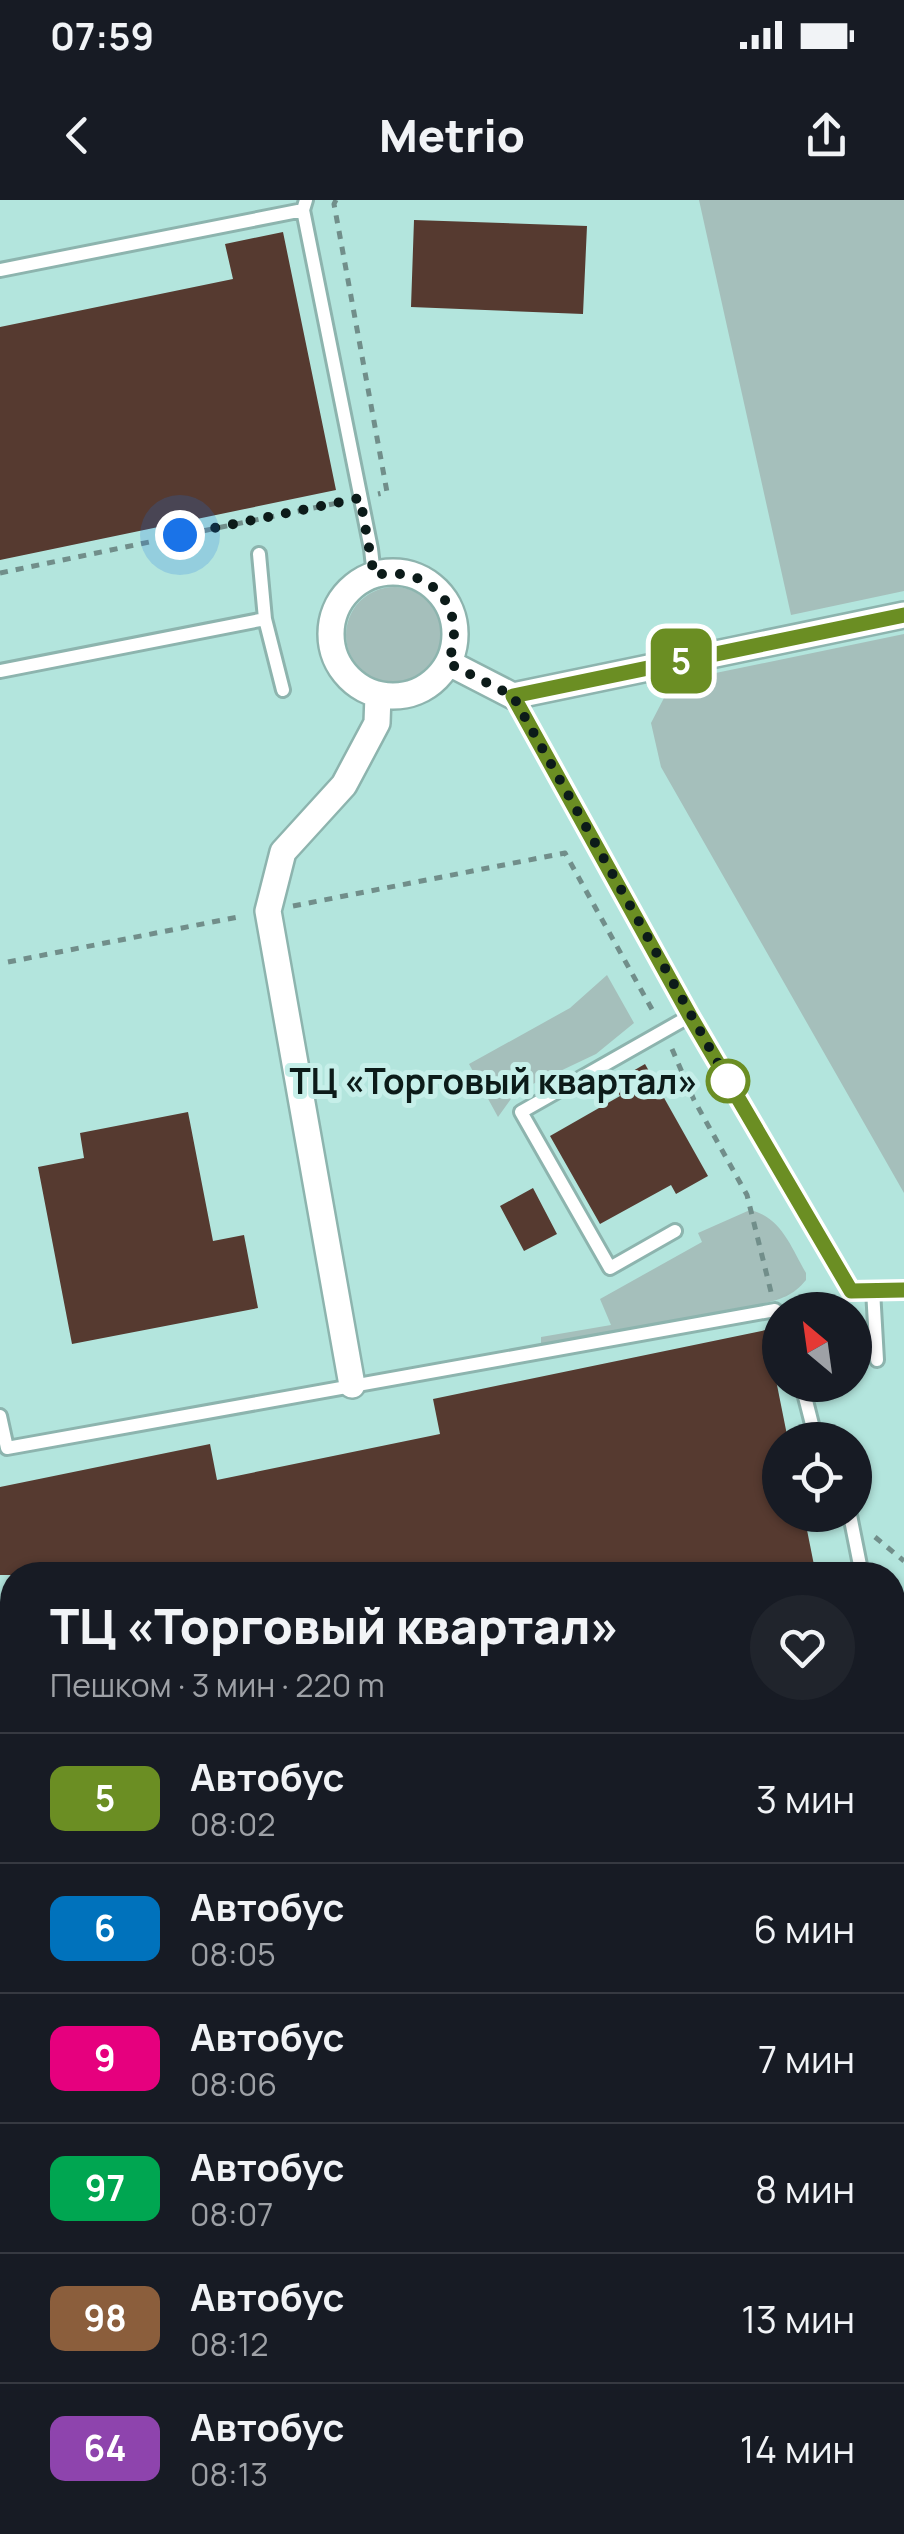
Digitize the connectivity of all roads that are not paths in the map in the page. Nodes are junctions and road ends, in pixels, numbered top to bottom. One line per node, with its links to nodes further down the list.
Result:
1 (304, 205): 2 (lane); 4 (lane)
2 (0, 270)
3 (259, 554): 6 (lane)
4 (374, 575): 7 (street); 10 (street)
5 (904, 614): 11 (street)
6 (265, 619): 8 (lane); 9 (lane)
7 (448, 663): 10 (street); 11 (street)
8 (0, 672)
9 (283, 690)
10 (378, 695): 18 (street)
11 (513, 696): 12 (lane)
12 (690, 1016): 13 (lane); 14 (lane)
13 (676, 1231)
14 (872, 1290): 15 (lane); 17 (lane)
15 (904, 1290)
16 (762, 1315): 18 (lane)
17 (877, 1360)
18 (352, 1385): 19 (lane)
19 (0, 1416)
20 (853, 1532): 21 (lane)
21 (859, 1562)

